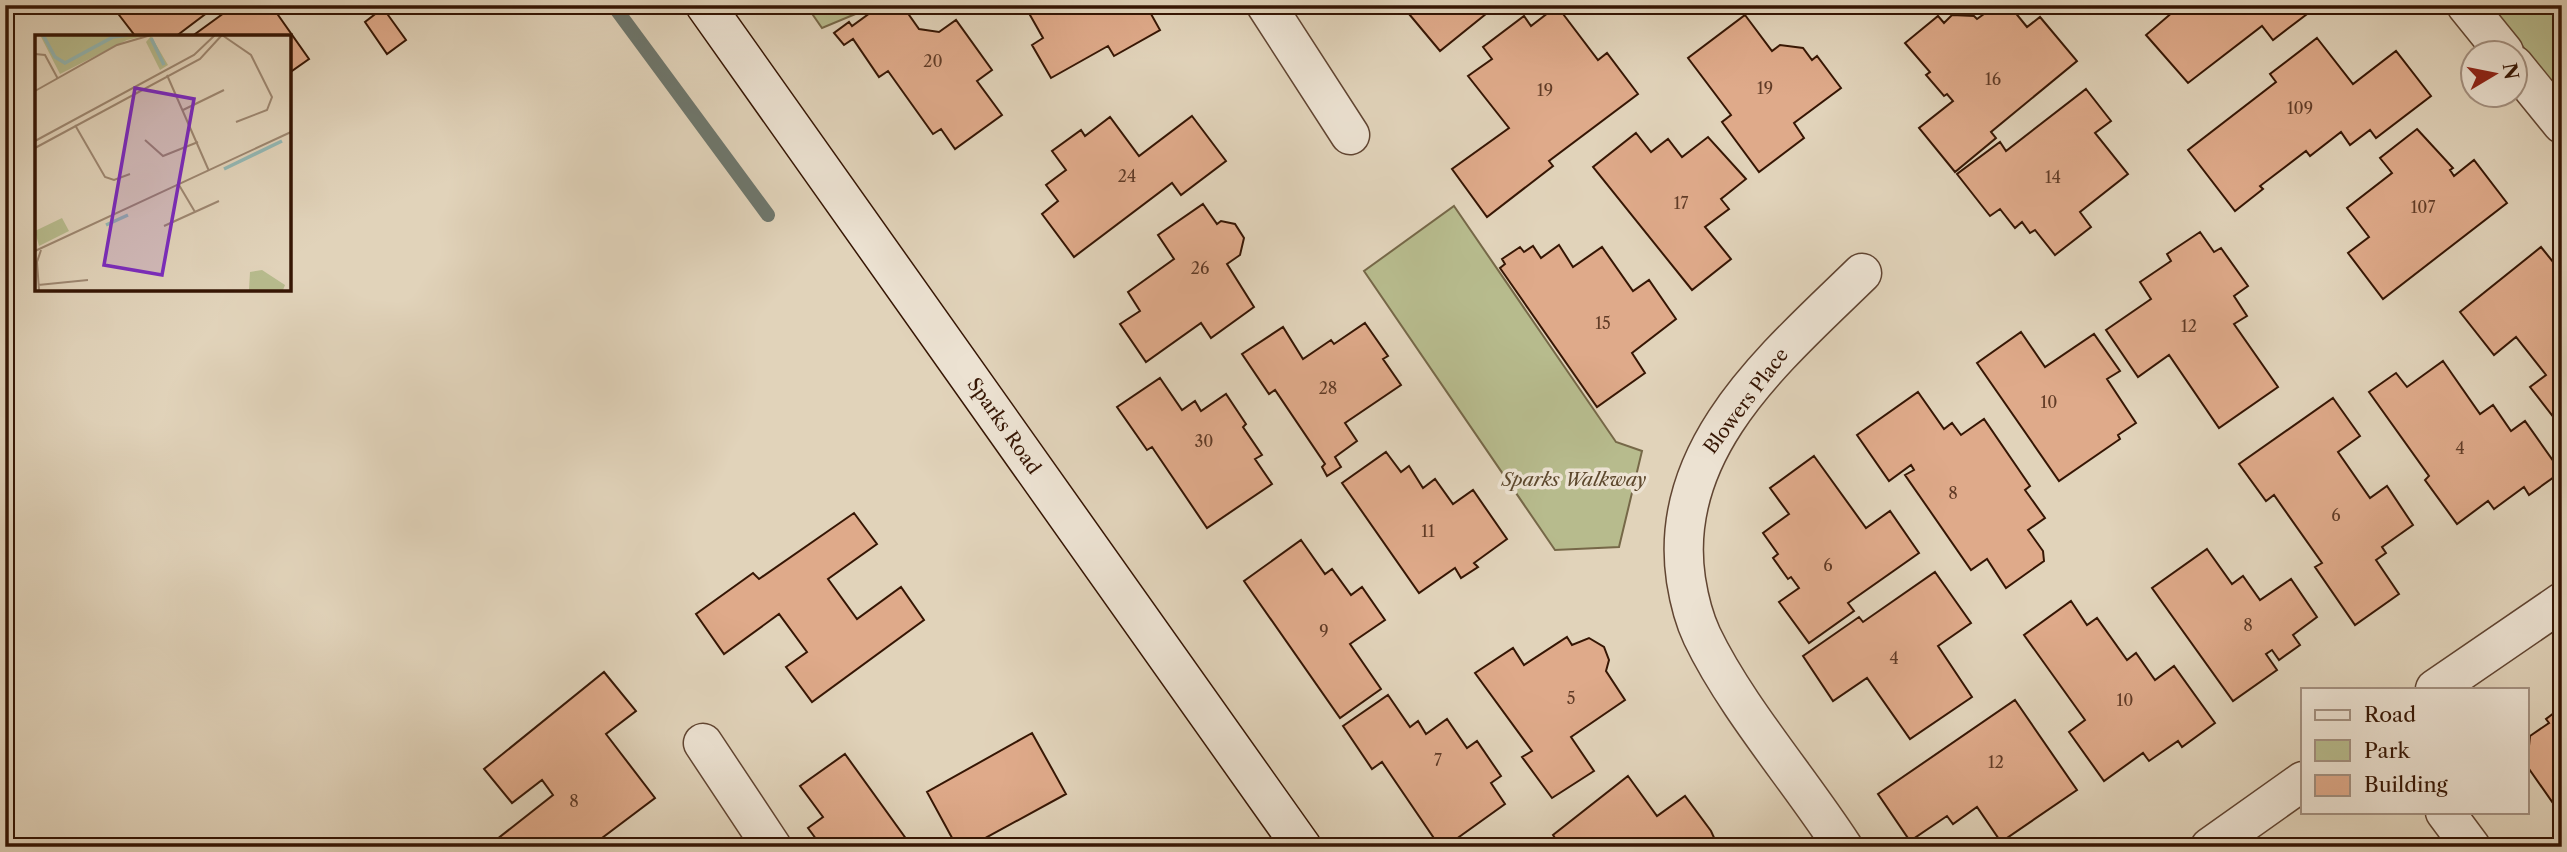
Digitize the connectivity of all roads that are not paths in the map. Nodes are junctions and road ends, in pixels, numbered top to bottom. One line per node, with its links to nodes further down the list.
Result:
1 (705, 5): 15 (street, Sparks Road)
2 (1266, 5): 7 (street)
3 (2466, 5): 4 (street)
4 (2493, 38)
5 (2528, 81): 6 (street)
6 (2562, 124)
7 (1350, 135)
8 (1862, 273): 16 (street, Blowers Place)
9 (2562, 602): 10 (street)
10 (2436, 688)
11 (703, 743): 14 (street)
12 (2301, 783): 17 (street)
13 (2446, 814): 18 (street)
14 (772, 847)
15 (1302, 847)
16 (1843, 847)
17 (2210, 847)
18 (2471, 847)

